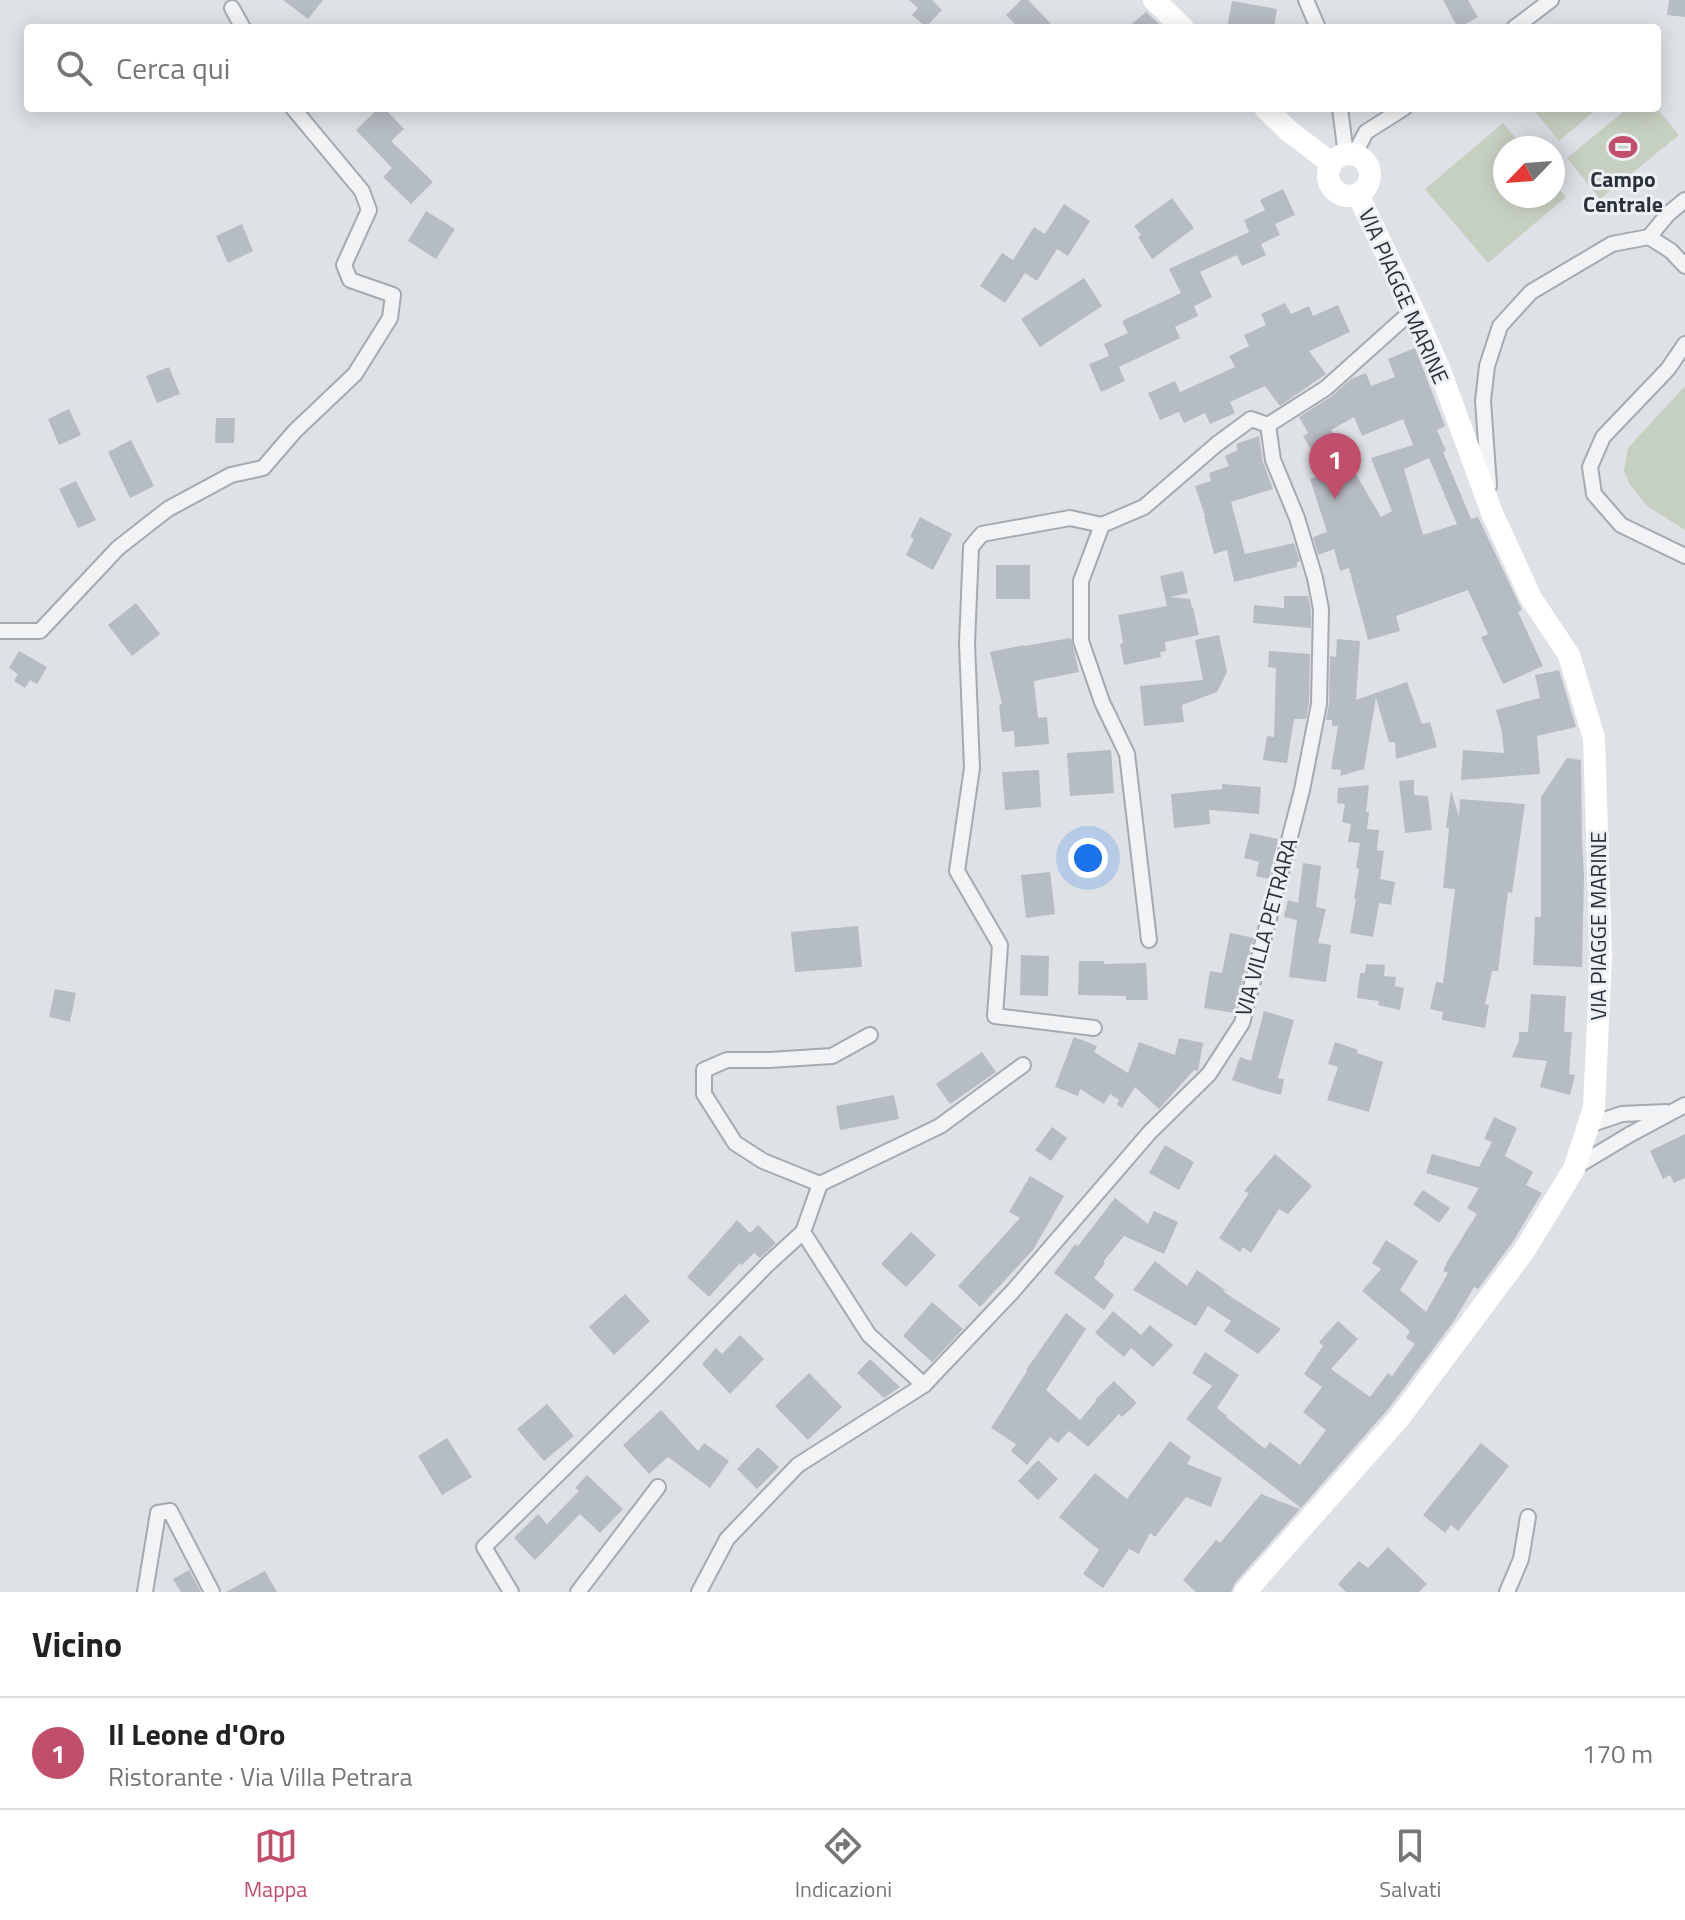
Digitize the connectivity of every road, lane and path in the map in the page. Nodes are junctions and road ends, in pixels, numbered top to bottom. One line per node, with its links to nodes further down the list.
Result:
1 (1154, 0): 6 (street)
2 (1306, 0): 7 (street)
3 (1551, 0): 8 (street)
4 (232, 8): 5 (street)
5 (241, 24)
6 (1179, 24)
7 (1316, 24)
8 (1519, 24)
9 (296, 112): 26 (street)
10 (1269, 112): 13 (street)
11 (1340, 112): 13 (street)
12 (1398, 112): 13 (street)
13 (1344, 158): 14 (street); 14 (street)
14 (1358, 195): 18 (street, VIA PIAGGE MARINE)
15 (1685, 200): 16 (street)
16 (1649, 237): 17 (street); 23 (street)
17 (1685, 266)
18 (1413, 310): 22 (street); 23 (street, VIA PIAGGE MARINE)
19 (1685, 344): 20 (street)
20 (1668, 369): 21 (street); 25 (street)
21 (1685, 373)
22 (1268, 425): 24 (street); 37 (street, VIA VILLA PETRARA)
23 (1492, 513): 33 (street, VIA PIAGGE MARINE)
24 (1102, 525): 27 (street); 28 (street)
25 (1685, 556)
26 (0, 631)
27 (1149, 940)
28 (1094, 1028)
29 (870, 1035): 35 (street)
30 (1023, 1065): 35 (street)
31 (1685, 1105): 32 (street)
32 (1670, 1112): 33 (street); 34 (street)
33 (1589, 1125): 34 (street, VIA PIAGGE MARINE)
34 (1574, 1169): 45 (street, VIA PIAGGE MARINE)
35 (820, 1184): 36 (street)
36 (803, 1232): 37 (street); 42 (street)
37 (924, 1385): 44 (street, VIA VILLA PETRARA)
38 (658, 1487): 43 (street)
39 (1528, 1517): 46 (street)
40 (145, 1592): 41 (street)
41 (212, 1592)
42 (511, 1592)
43 (578, 1592)
44 (699, 1592)
45 (1245, 1592)
46 (1507, 1592)

